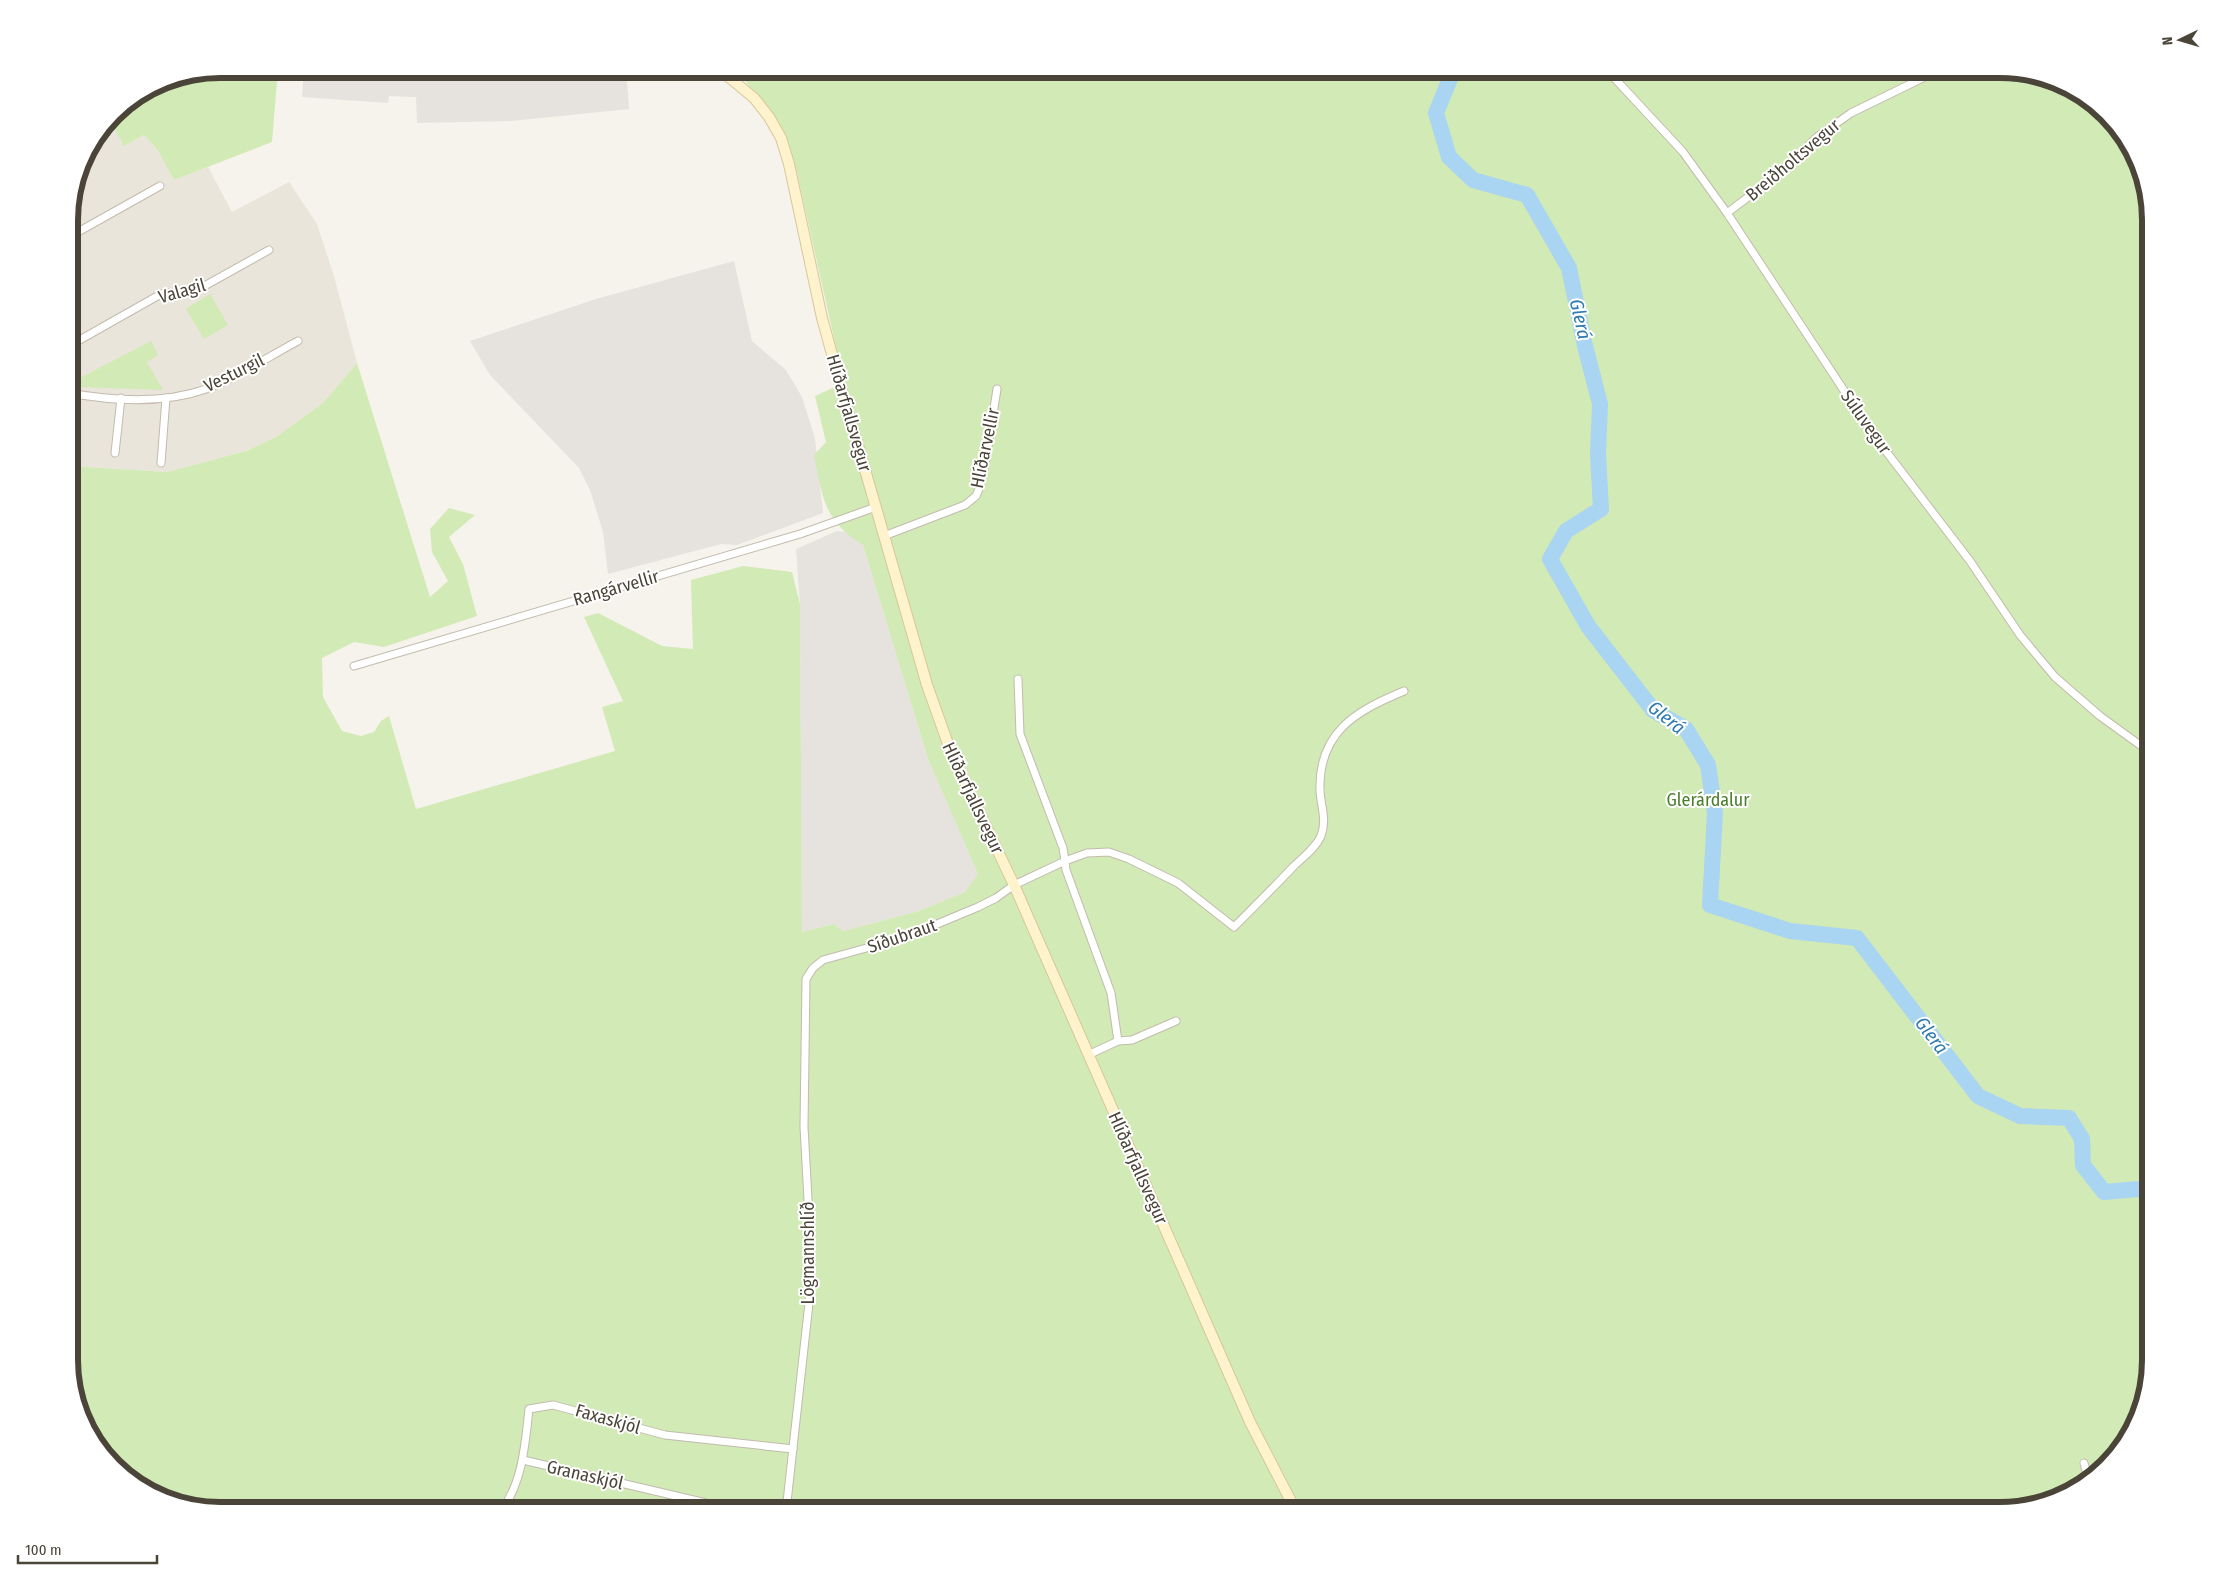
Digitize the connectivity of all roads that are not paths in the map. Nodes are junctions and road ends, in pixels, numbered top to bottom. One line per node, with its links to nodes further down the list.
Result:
1 (730, 78): 16 (main road, Hlíðarfjallsvegur)
2 (1614, 78): 5 (street, Súluvegur)
3 (1923, 78): 5 (street, Breiðholtsvegur)
4 (160, 186): 6 (street)
5 (1727, 213): 21 (street, Súluvegur)
6 (78, 232)
7 (268, 250): 8 (street, Valagil)
8 (78, 341)
9 (298, 341): 13 (street, Vesturgil)
10 (997, 389): 17 (street, Hlíðarvellir)
11 (78, 394): 12 (street, Vesturgil)
12 (121, 398): 13 (street, Vesturgil); 14 (street)
13 (166, 398): 15 (street)
14 (115, 452)
15 (161, 463)
16 (876, 507): 17 (main road, Hlíðarfjallsvegur); 18 (street, Rangárvellir)
17 (884, 536): 23 (main road, Hlíðarfjallsvegur)
18 (354, 666)
19 (1018, 679): 22 (street)
20 (1404, 691): 22 (street, Síðubraut)
21 (2142, 746)
22 (1065, 861): 23 (street, Síðubraut); 26 (street)
23 (1014, 885): 24 (street, Síðubraut); 27 (main road, Hlíðarfjallsvegur)
24 (804, 993): 28 (street, Lögmannshlíð)
25 (1176, 1021): 26 (street)
26 (1118, 1042): 27 (street)
27 (1088, 1055): 35 (main road, Hlíðarfjallsvegur)
28 (793, 1449): 29 (street, Faxaskjól); 34 (street, Lögmannshlíð)
29 (522, 1460): 32 (street, Faxaskjól); 33 (street, Granaskjól)
30 (2084, 1463): 31 (street)
31 (2087, 1473)
32 (508, 1502)
33 (702, 1502)
34 (787, 1502)
35 (1291, 1502)

